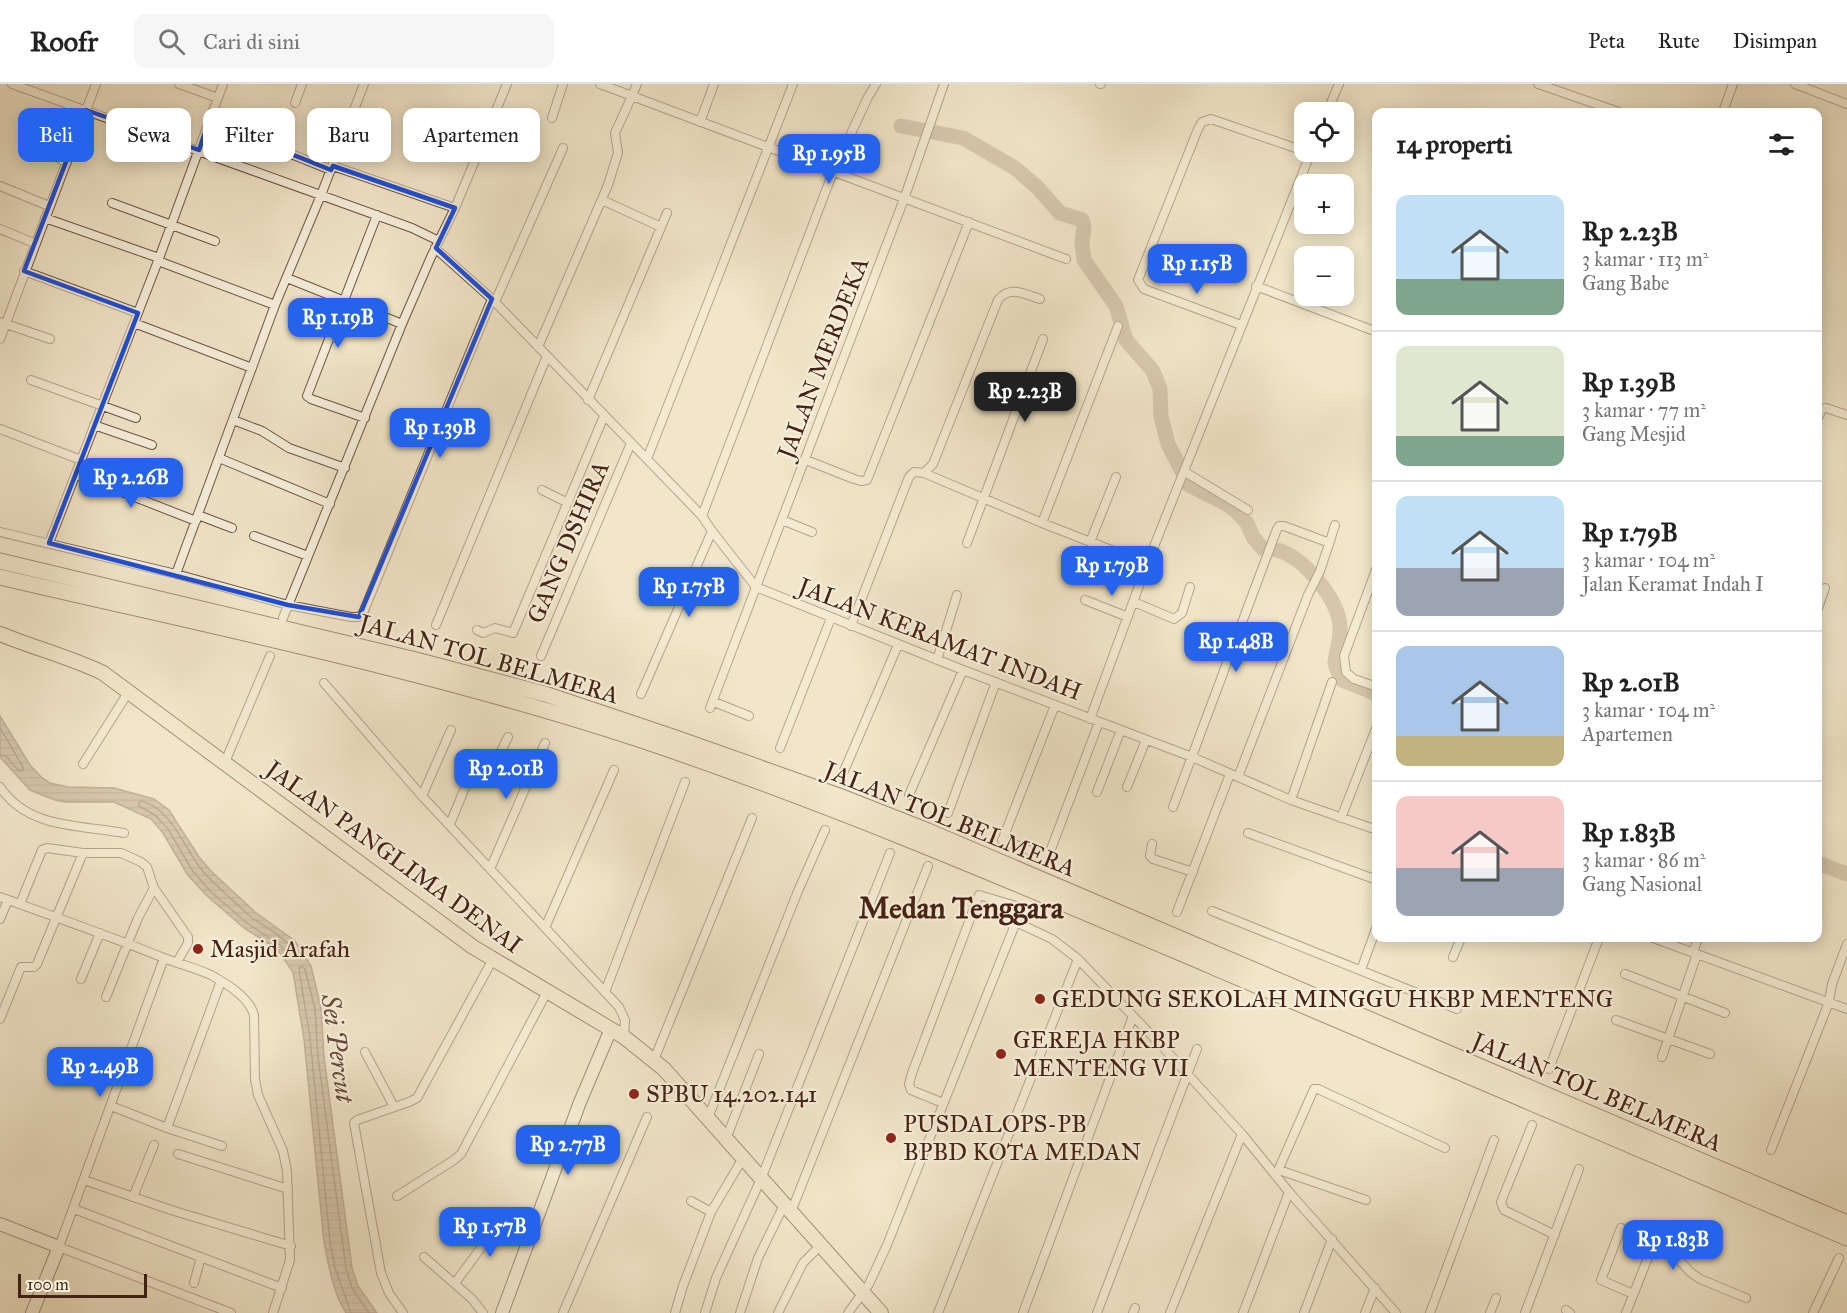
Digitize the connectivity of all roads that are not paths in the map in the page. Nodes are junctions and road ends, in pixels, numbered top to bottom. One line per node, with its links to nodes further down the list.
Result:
1 (96, 84): 25 (street)
2 (179, 84): 20 (street)
3 (222, 84): 20 (street)
4 (302, 84): 22 (street)
5 (507, 84): 27 (street)
6 (563, 84): 31 (street)
7 (600, 84): 19 (street)
8 (637, 84): 19 (street)
9 (714, 84): 32 (street)
10 (793, 84): 36 (street)
11 (876, 84): 43 (street)
12 (944, 84): 46 (street, JALAN MERDEKA)
13 (1339, 84): 21 (street)
14 (1538, 84): 28 (street)
15 (1733, 84): 29 (street)
16 (1795, 84): 23 (street)
17 (18, 85): 24 (street, JALAN KERAMAT INDAH)
18 (361, 85): 42 (street)
19 (632, 96): 32 (street); 47 (street)
20 (218, 98): 26 (street)
21 (1331, 102)
22 (295, 103)
23 (1847, 104)
24 (81, 108)
25 (87, 108)
26 (214, 108)
27 (497, 108)
28 (1607, 108)
29 (1724, 108)
30 (94, 113): 37 (street, JALAN KERAMAT INDAH)
31 (552, 118)
32 (700, 122): 36 (street)
33 (203, 138): 37 (street)
34 (1294, 147): 74 (street)
35 (563, 148): 67 (street)
36 (769, 148): 43 (street); 97 (street)
37 (199, 150): 45 (street, JALAN KERAMAT INDAH); 55 (street)
38 (295, 154): 42 (street)
39 (67, 162): 49 (street)
40 (473, 162): 50 (street)
41 (1306, 162): 65 (street)
42 (332, 168): 45 (street); 50 (street)
43 (833, 172): 46 (street); 110 (street)
44 (0, 186): 49 (street)
45 (321, 195): 52 (street, JALAN KERAMAT INDAH); 64 (street)
46 (904, 199): 54 (street); 99 (street, JALAN MERDEKA)
47 (602, 200): 56 (street); 80 (street)
48 (112, 203): 55 (street)
49 (49, 206): 53 (street)
50 (455, 208): 60 (street)
51 (667, 213): 56 (street)
52 (377, 215): 60 (street, JALAN KERAMAT INDAH); 68 (street)
53 (45, 218): 59 (street); 62 (street)
54 (969, 222): 61 (street); 99 (street)
55 (171, 225): 58 (street); 62 (street)
56 (661, 226): 84 (street)
57 (0, 229): 59 (street)
58 (215, 241)
59 (34, 243): 63 (street)
60 (437, 244): 67 (street, JALAN KERAMAT INDAH); 73 (street)
61 (1066, 259)
62 (158, 260): 69 (street); 70 (street)
63 (24, 272): 70 (street); 71 (street)
64 (287, 278): 68 (street); 69 (street)
65 (1256, 286): 74 (street); 76 (street)
66 (1040, 299): 101 (street)
67 (493, 300): 80 (street, JALAN KERAMAT INDAH); 139 (street)
68 (343, 301): 73 (street); 90 (street)
69 (275, 305): 82 (street)
70 (138, 313): 72 (street)
71 (3, 323): 77 (street); 78 (street)
72 (134, 323): 82 (street); 85 (street)
73 (402, 324): 90 (street)
74 (1241, 325): 102 (street)
75 (1118, 326): 113 (street)
76 (1372, 330)
77 (0, 339)
78 (50, 339)
79 (1043, 339): 106 (street)
80 (538, 347): 81 (street, JALAN KERAMAT INDAH)
81 (547, 356): 84 (street, JALAN KERAMAT INDAH); 143 (street)
82 (252, 368): 91 (street)
83 (32, 380): 85 (street)
84 (588, 400): 88 (street, JALAN KERAMAT INDAH)
85 (102, 405): 89 (street); 92 (street)
86 (1822, 409): 87 (street)
87 (1847, 415)
88 (604, 416): 94 (street, JALAN KERAMAT INDAH); 107 (street)
89 (136, 418)
90 (364, 418): 100 (street)
91 (233, 420): 96 (street); 100 (street)
92 (94, 425): 95 (street); 98 (street)
93 (0, 429): 98 (street)
94 (631, 443): 97 (street, JALAN KERAMAT INDAH); 149 (street, GANG DSHIRA)
95 (152, 445)
96 (219, 458): 108 (street); 111 (street)
97 (646, 459): 110 (street, JALAN KERAMAT INDAH)
98 (81, 460): 103 (street)
99 (806, 460): 112 (street, JALAN MERDEKA)
100 (345, 468): 108 (street)
101 (924, 473): 106 (street); 144 (street)
102 (1185, 473): 109 (street); 127 (street)
103 (76, 474): 111 (street); 122 (street)
104 (1116, 477): 121 (street)
105 (542, 490): 107 (street)
106 (983, 497): 113 (street); 123 (street)
107 (568, 503): 145 (street)
108 (330, 504): 125 (street)
109 (1248, 510)
110 (702, 516): 116 (street, JALAN KERAMAT INDAH)
111 (197, 518): 115 (street); 129 (street)
112 (782, 520): 117 (street); 132 (street, JALAN MERDEKA)
113 (1042, 523): 121 (street)
114 (1335, 525): 120 (street)
115 (232, 528)
116 (712, 531): 132 (street, JALAN KERAMAT INDAH); 157 (street)
117 (812, 531)
118 (0, 532): 122 (street)
119 (254, 536): 125 (street)
120 (1330, 541): 168 (street); 173 (street)
121 (1090, 542): 124 (street)
122 (49, 543): 129 (street)
123 (967, 543)
124 (1122, 554): 127 (street); 128 (street)
125 (308, 556): 139 (street)
126 (0, 561): 277 (highway, JALAN TOL BELMERA)
127 (1147, 564): 138 (street)
128 (1118, 567)
129 (176, 574): 139 (street)
130 (0, 577): 281 (highway, JALAN TOL BELMERA)
131 (1372, 580): 155 (street)
132 (756, 587): 142 (street, JALAN KERAMAT INDAH); 159 (street, JALAN MERDEKA)
133 (1190, 587): 138 (street)
134 (1826, 588): 136 (street)
135 (957, 595): 150 (street)
136 (1822, 598)
137 (1084, 600): 140 (street)
138 (1134, 602): 140 (street)
139 (288, 604): 141 (street)
140 (1128, 617): 160 (street)
141 (283, 618)
142 (831, 618): 144 (street, JALAN KERAMAT INDAH); 167 (street)
143 (436, 625)
144 (851, 626): 147 (street, JALAN KERAMAT INDAH)
145 (477, 630)
146 (0, 634): 156 (main road, JALAN PANGLIMA DENAI)
147 (898, 645): 150 (street, JALAN KERAMAT INDAH); 172 (street)
148 (270, 656): 169 (street)
149 (542, 656)
150 (937, 660): 151 (street, JALAN KERAMAT INDAH)
151 (963, 670): 152 (street, JALAN KERAMAT INDAH); 178 (street)
152 (996, 682): 158 (street, JALAN KERAMAT INDAH); 183 (street)
153 (1332, 682): 180 (street)
154 (324, 683): 179 (street)
155 (1372, 685)
156 (129, 691): 169 (main road, JALAN PANGLIMA DENAI); 170 (street)
157 (641, 694)
158 (1055, 705): 160 (street, JALAN KERAMAT INDAH); 160 (street)
159 (749, 716)
160 (1094, 720): 162 (street, JALAN KERAMAT INDAH)
161 (451, 730): 179 (street)
162 (1121, 730): 165 (street, JALAN KERAMAT INDAH); 177 (street)
163 (508, 737): 186 (street)
164 (1372, 739): 185 (street)
165 (1146, 740): 168 (street, JALAN KERAMAT INDAH); 175 (street)
166 (545, 742): 195 (street)
167 (780, 748)
168 (1192, 758): 173 (street, JALAN KERAMAT INDAH); 182 (street)
169 (225, 762): 218 (main road, JALAN PANGLIMA DENAI)
170 (83, 764)
171 (614, 770): 206 (street)
172 (844, 771)
173 (1234, 775): 180 (street, JALAN KERAMAT INDAH); 196 (street)
174 (685, 782): 226 (street)
175 (1127, 788)
176 (2, 791): 181 (street); 189 (street)
177 (1097, 792)
178 (909, 795)
179 (422, 796): 186 (street)
180 (1291, 800): 185 (street, JALAN KERAMAT INDAH)
181 (0, 805)
182 (1173, 807)
183 (948, 813)
184 (752, 818): 244 (street)
185 (1341, 818): 187 (street, JALAN KERAMAT INDAH)
186 (450, 824): 195 (street)
187 (1372, 828)
188 (825, 830): 251 (street)
189 (124, 832)
190 (1248, 833): 197 (street)
191 (1152, 844): 196 (street)
192 (83, 853): 198 (street); 200 (street); 203 (street)
193 (890, 854): 265 (street)
194 (928, 866): 274 (street)
195 (490, 869): 206 (street)
196 (1193, 872): 202 (street)
197 (1372, 878)
198 (154, 888): 209 (street); 220 (street)
199 (4, 898): 200 (street); 204 (street)
200 (20, 904): 203 (street)
201 (1212, 911): 221 (street)
202 (1177, 912)
203 (58, 918): 207 (street); 234 (street)
204 (0, 919)
205 (1016, 922): 219 (street); 247 (street); 247 (street)
206 (545, 928): 226 (street)
207 (100, 933): 209 (street); 223 (street)
208 (1372, 939): 221 (street)
209 (128, 942): 217 (street); 227 (street)
210 (1459, 942): 216 (street)
211 (1597, 942): 245 (street)
212 (1664, 942): 215 (street)
213 (1697, 942): 215 (street)
214 (1847, 944): 229 (street)
215 (1695, 953): 228 (street); 229 (street)
216 (1453, 957)
217 (164, 958): 220 (street); 248 (street)
218 (493, 959): 225 (main road, JALAN PANGLIMA DENAI); 249 (street)
219 (1078, 959): 233 (street); 311 (street)
220 (177, 962): 224 (street)
221 (1361, 969): 230 (street)
222 (1625, 974): 228 (street)
223 (81, 979)
224 (221, 981): 253 (street); 267 (street)
225 (548, 990): 236 (main road, JALAN PANGLIMA DENAI); 269 (street)
226 (605, 992): 237 (street)
227 (106, 997)
228 (1682, 997): 232 (street); 238 (street)
229 (1829, 1002): 231 (street); 260 (street)
230 (1457, 1009)
231 (1847, 1009)
232 (1725, 1013)
233 (1133, 1016): 246 (street); 312 (street)
234 (0, 1019)
235 (1616, 1020): 238 (street)
236 (610, 1029): 237 (main road, JALAN PANGLIMA DENAI); 303 (street)
237 (624, 1037): 244 (main road, JALAN PANGLIMA DENAI)
238 (1668, 1037): 242 (street); 243 (street)
239 (1197, 1048): 246 (street)
240 (365, 1052): 249 (street)
241 (759, 1054): 255 (street)
242 (1710, 1054)
243 (1662, 1057)
244 (654, 1060): 251 (main road, JALAN PANGLIMA DENAI)
245 (1549, 1069)
246 (1187, 1076): 254 (street); 313 (street)
247 (943, 1103): 293 (street)
248 (111, 1106): 253 (street); 266 (street)
249 (394, 1107): 301 (street)
250 (647, 1117): 304 (street)
251 (708, 1118): 255 (main road, JALAN PANGLIMA DENAI)
252 (1532, 1125): 280 (street)
253 (167, 1128): 258 (street)
254 (1242, 1134): 264 (street); 314 (street)
255 (726, 1139): 262 (main road, JALAN PANGLIMA DENAI)
256 (1494, 1140): 319 (street)
257 (154, 1145): 270 (street)
258 (222, 1146)
259 (1445, 1148): 264 (street)
260 (1771, 1150)
261 (178, 1154): 267 (street)
262 (743, 1158): 265 (main road, JALAN PANGLIMA DENAI); 275 (street)
263 (1579, 1169): 280 (street)
264 (1277, 1172): 268 (street); 271 (street)
265 (761, 1179): 274 (main road, JALAN PANGLIMA DENAI); 306 (street)
266 (84, 1180): 270 (street); 273 (street)
267 (288, 1189): 284 (street)
268 (1289, 1192): 282 (street); 315 (street)
269 (397, 1196)
270 (133, 1197): 284 (street)
271 (1366, 1200)
272 (691, 1201): 275 (street)
273 (74, 1209): 283 (street); 286 (street)
274 (787, 1209): 285 (main road, JALAN PANGLIMA DENAI); 307 (street)
275 (711, 1212): 305 (street)
276 (500, 1217): 290 (street)
277 (1847, 1223)
278 (0, 1224): 283 (street)
279 (1621, 1228): 294 (street)
280 (1555, 1235): 321 (street)
281 (1847, 1238)
282 (1332, 1239): 292 (street); 316 (street)
283 (59, 1246): 298 (street); 299 (street)
284 (291, 1246): 291 (street)
285 (820, 1246): 293 (main road, JALAN PANGLIMA DENAI); 308 (street)
286 (201, 1257): 289 (street); 291 (street)
287 (424, 1257): 290 (street)
288 (1839, 1258): 322 (street)
289 (194, 1283)
290 (455, 1283): 302 (street)
291 (282, 1288): 300 (street)
292 (1375, 1288): 317 (street); 318 (street)
293 (862, 1293): 309 (street); 310 (main road, JALAN PANGLIMA DENAI)
294 (1633, 1294): 296 (street); 297 (street)
295 (1496, 1298): 320 (street)
296 (1746, 1298)
297 (1630, 1311)
298 (32, 1313)
299 (231, 1313)
300 (273, 1313)
301 (403, 1313)
302 (483, 1313)
303 (502, 1313)
304 (563, 1313)
305 (675, 1313)
306 (705, 1313)
307 (740, 1313)
308 (778, 1313)
309 (848, 1313)
310 (881, 1313)
311 (938, 1313)
312 (1023, 1313)
313 (1097, 1313)
314 (1170, 1313)
315 (1243, 1313)
316 (1304, 1313)
317 (1365, 1313)
318 (1396, 1313)
319 (1430, 1313)
320 (1490, 1313)
321 (1525, 1313)
322 (1813, 1313)

